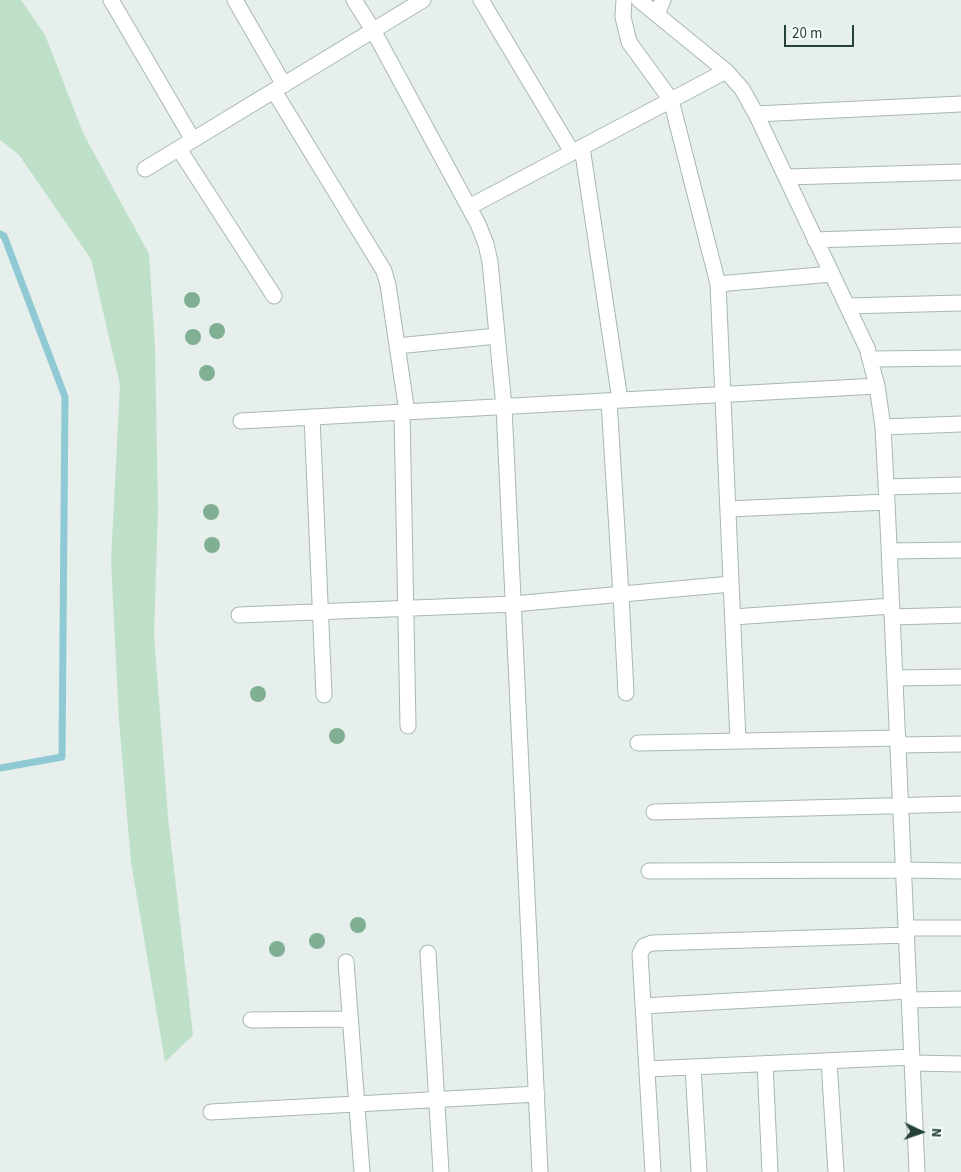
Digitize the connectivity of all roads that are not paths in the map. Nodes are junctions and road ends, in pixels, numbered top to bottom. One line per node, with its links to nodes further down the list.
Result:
1 (111, 0): 16 (street)
2 (235, 0): 12 (street)
3 (354, 0): 10 (street)
4 (423, 0): 10 (street)
5 (481, 0): 18 (street)
6 (624, 0): 13 (street)
7 (639, 0): 9 (street)
8 (663, 0): 9 (street)
9 (656, 14): 11 (street)
10 (373, 30): 12 (street); 22 (street)
11 (726, 71): 13 (street); 15 (street)
12 (279, 88): 16 (street); 31 (street)
13 (670, 100): 18 (street); 26 (street)
14 (961, 104): 15 (street)
15 (756, 114): 21 (street)
16 (192, 140): 17 (street)
17 (178, 148): 19 (street); 27 (street)
18 (577, 150): 22 (street); 36 (street)
19 (145, 169)
20 (961, 172): 21 (street)
21 (786, 177): 24 (street)
22 (469, 207): 30 (street)
23 (961, 234): 24 (street)
24 (815, 240): 25 (street)
25 (832, 274): 26 (street); 29 (street)
26 (718, 284): 35 (street)
27 (274, 296)
28 (961, 303): 29 (street)
29 (847, 306): 33 (street)
30 (497, 336): 31 (street); 37 (street)
31 (397, 346): 38 (street)
32 (961, 358): 33 (street)
33 (871, 360): 34 (street)
34 (877, 386): 35 (street); 42 (street)
35 (723, 395): 36 (street); 45 (street)
36 (614, 401): 37 (street); 49 (street)
37 (504, 407): 38 (street); 50 (street)
38 (404, 412): 39 (street); 51 (street)
39 (312, 417): 40 (street); 52 (street)
40 (241, 421)
41 (961, 424): 42 (street)
42 (883, 427): 44 (street)
43 (961, 485): 44 (street)
44 (887, 494): 45 (street); 47 (street)
45 (728, 508): 48 (street)
46 (961, 550): 47 (street)
47 (890, 551): 53 (street)
48 (731, 584): 49 (street); 56 (street)
49 (621, 595): 50 (street); 59 (street)
50 (514, 604): 51 (street); 87 (street)
51 (406, 609): 52 (street); 61 (street)
52 (321, 612): 54 (street); 60 (street)
53 (892, 612): 55 (street); 56 (street); 58 (street)
54 (240, 615)
55 (961, 615)
56 (733, 617): 62 (street)
57 (961, 677): 58 (street)
58 (895, 678): 63 (street)
59 (626, 693)
60 (324, 695)
61 (408, 726)
62 (738, 741): 63 (street); 64 (street)
63 (898, 742): 65 (street); 67 (street)
64 (638, 743)
65 (961, 744)
66 (961, 804): 67 (street)
67 (901, 805): 68 (street); 69 (street)
68 (654, 812)
69 (904, 870): 70 (street); 71 (street); 73 (street)
70 (650, 871)
71 (961, 871)
72 (961, 928): 73 (street)
73 (907, 931): 76 (street); 78 (street)
74 (428, 953): 88 (street)
75 (346, 962): 79 (street)
76 (910, 995): 77 (street); 78 (street); 81 (street)
77 (961, 999)
78 (643, 1006): 86 (street)
79 (350, 1019): 80 (street); 89 (street)
80 (251, 1020)
81 (912, 1060): 82 (street); 84 (street); 98 (street)
82 (829, 1061): 83 (street); 97 (street)
83 (765, 1064): 85 (street); 96 (street)
84 (961, 1064)
85 (693, 1067): 86 (street); 95 (street)
86 (647, 1069): 94 (street)
87 (537, 1094): 88 (street); 93 (street)
88 (437, 1100): 89 (street); 92 (street)
89 (357, 1104): 90 (street); 91 (street)
90 (211, 1112)
91 (362, 1172)
92 (441, 1172)
93 (540, 1172)
94 (653, 1172)
95 (698, 1172)
96 (770, 1172)
97 (836, 1172)
98 (917, 1172)

